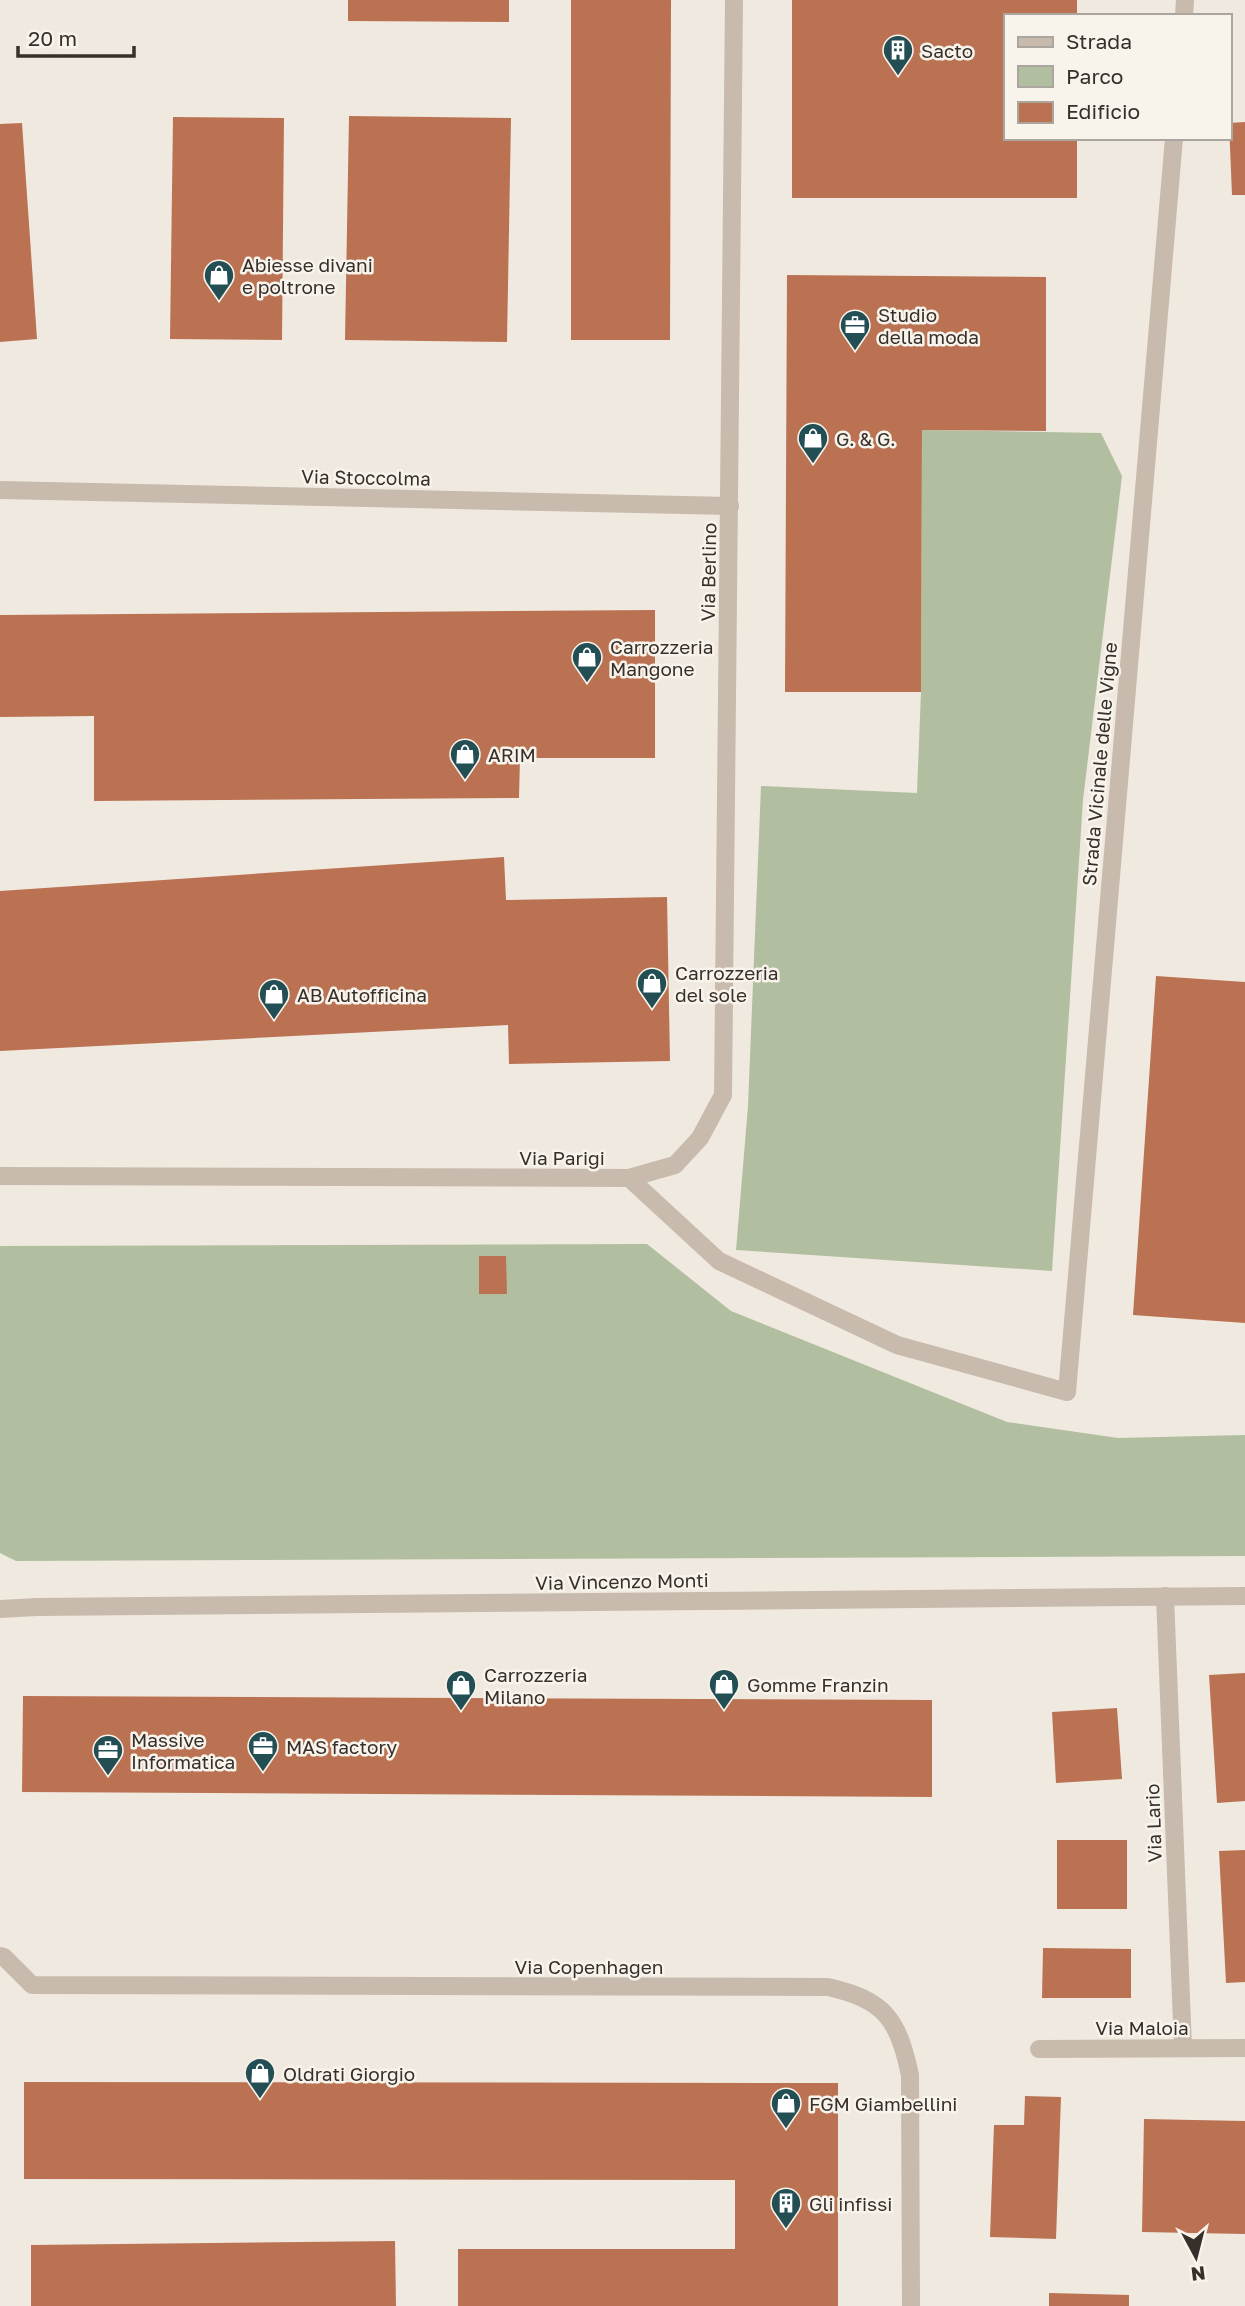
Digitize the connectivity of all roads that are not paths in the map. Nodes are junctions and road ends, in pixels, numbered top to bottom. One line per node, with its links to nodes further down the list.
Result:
1 (734, 0): 4 (street, Via Berlino)
2 (1174, 140): 7 (street, Strada Vicinale delle Vigne)
3 (0, 490): 4 (street, Via Stoccolma)
4 (730, 506): 6 (street, Via Berlino)
5 (0, 1176): 6 (street, Via Parigi)
6 (629, 1178): 7 (street, Via Parigi)
7 (1067, 1392)
8 (1165, 1596): 9 (street, Via Vincenzo Monti); 10 (street, Via Vincenzo Monti); 12 (street, Via Lario)
9 (1245, 1596)
10 (0, 1609)
11 (0, 1956): 15 (street, Via Copenhagen)
12 (1183, 2048): 13 (street, Via Maloia); 14 (street, Via Maloia)
13 (1245, 2048)
14 (1039, 2049)
15 (911, 2306)

